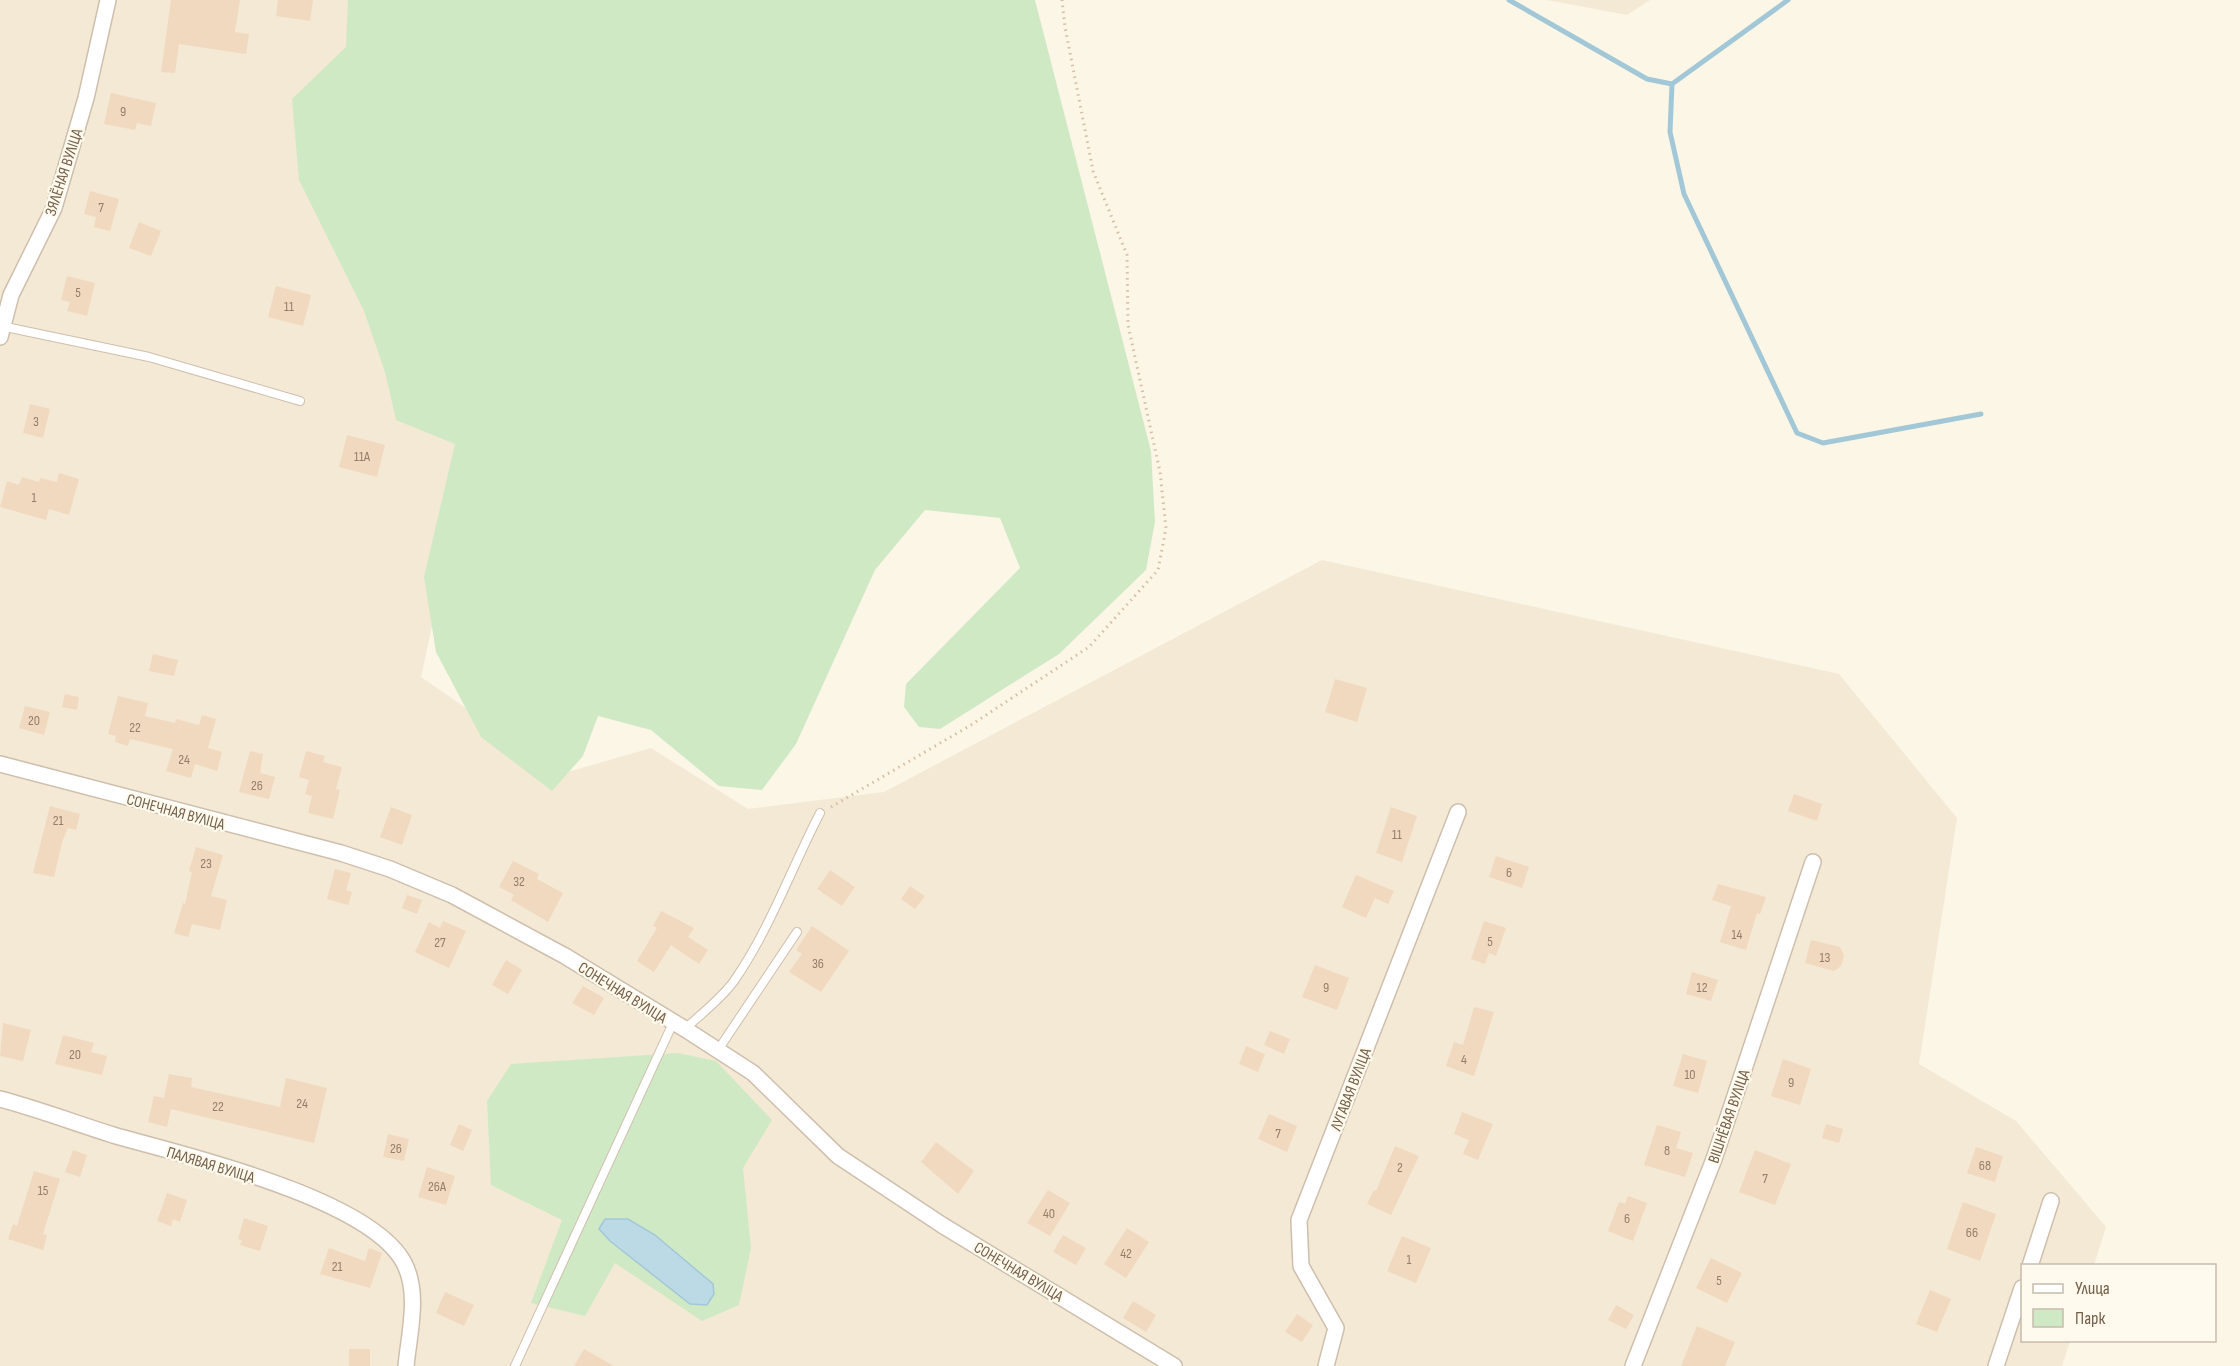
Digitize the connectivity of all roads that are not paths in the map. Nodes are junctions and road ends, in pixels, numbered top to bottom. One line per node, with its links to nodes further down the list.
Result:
1 (108, 0): 2 (street, ЗЯЛЁНАЯ ВУЛІЦА)
2 (1, 330): 3 (lane)
3 (300, 401)
4 (0, 764): 9 (street, СОНЕЧНАЯ ВУЛІЦА)
5 (1458, 812): 18 (street, ЛУГАВАЯ ВУЛІЦА)
6 (820, 813): 9 (lane)
7 (1813, 862): 19 (street, ВІШНЁВАЯ ВУЛІЦА)
8 (797, 932): 10 (lane)
9 (679, 1026): 10 (street, СОНЕЧНАЯ ВУЛІЦА); 16 (lane)
10 (717, 1050): 17 (street, СОНЕЧНАЯ ВУЛІЦА)
11 (0, 1099): 15 (street, ПАЛЯВАЯ ВУЛІЦА)
12 (2051, 1201): 13 (street)
13 (2031, 1264)
14 (2021, 1291): 20 (street)
15 (406, 1366)
16 (515, 1366)
17 (1174, 1366)
18 (1326, 1366)
19 (1633, 1366)
20 (1996, 1366)

